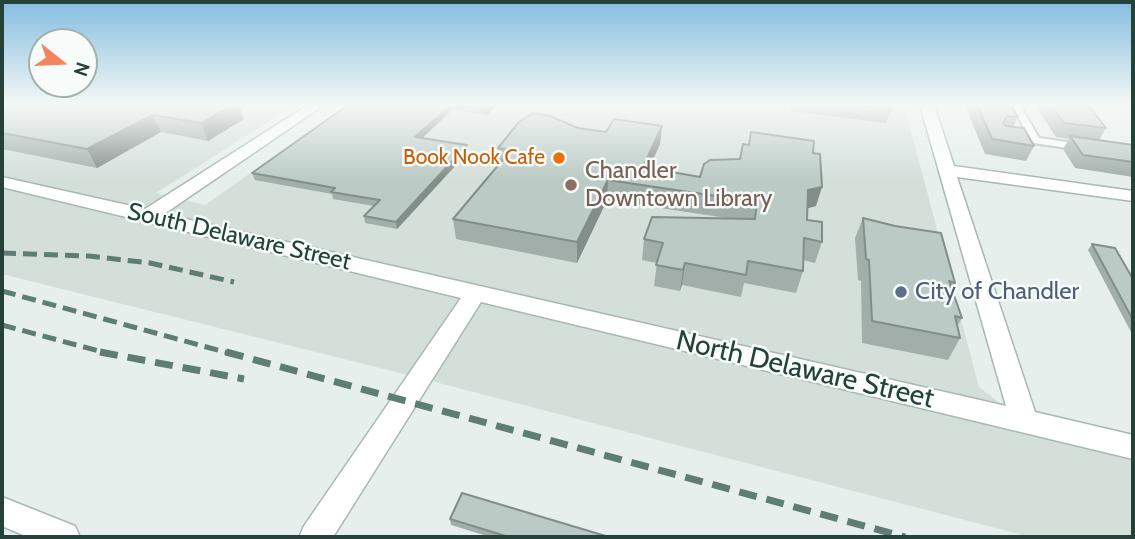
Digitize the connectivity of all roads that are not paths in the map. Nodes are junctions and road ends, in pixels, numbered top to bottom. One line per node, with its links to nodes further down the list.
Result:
1 (279, 130): 10 (street)
2 (935, 130): 7 (street)
3 (1030, 130): 5 (lane)
4 (1002, 136): 5 (lane)
5 (1036, 141): 6 (lane)
6 (1092, 148)
7 (947, 170): 9 (street); 12 (street)
8 (2, 182): 10 (street, South Delaware Street)
9 (1133, 196)
10 (148, 216): 11 (street, South Delaware Street)
11 (476, 293): 12 (street, North Delaware Street); 16 (street)
12 (1024, 422): 13 (street, North Delaware Street)
13 (1133, 447)
14 (2, 512): 15 (street)
15 (64, 537)
16 (315, 537)

